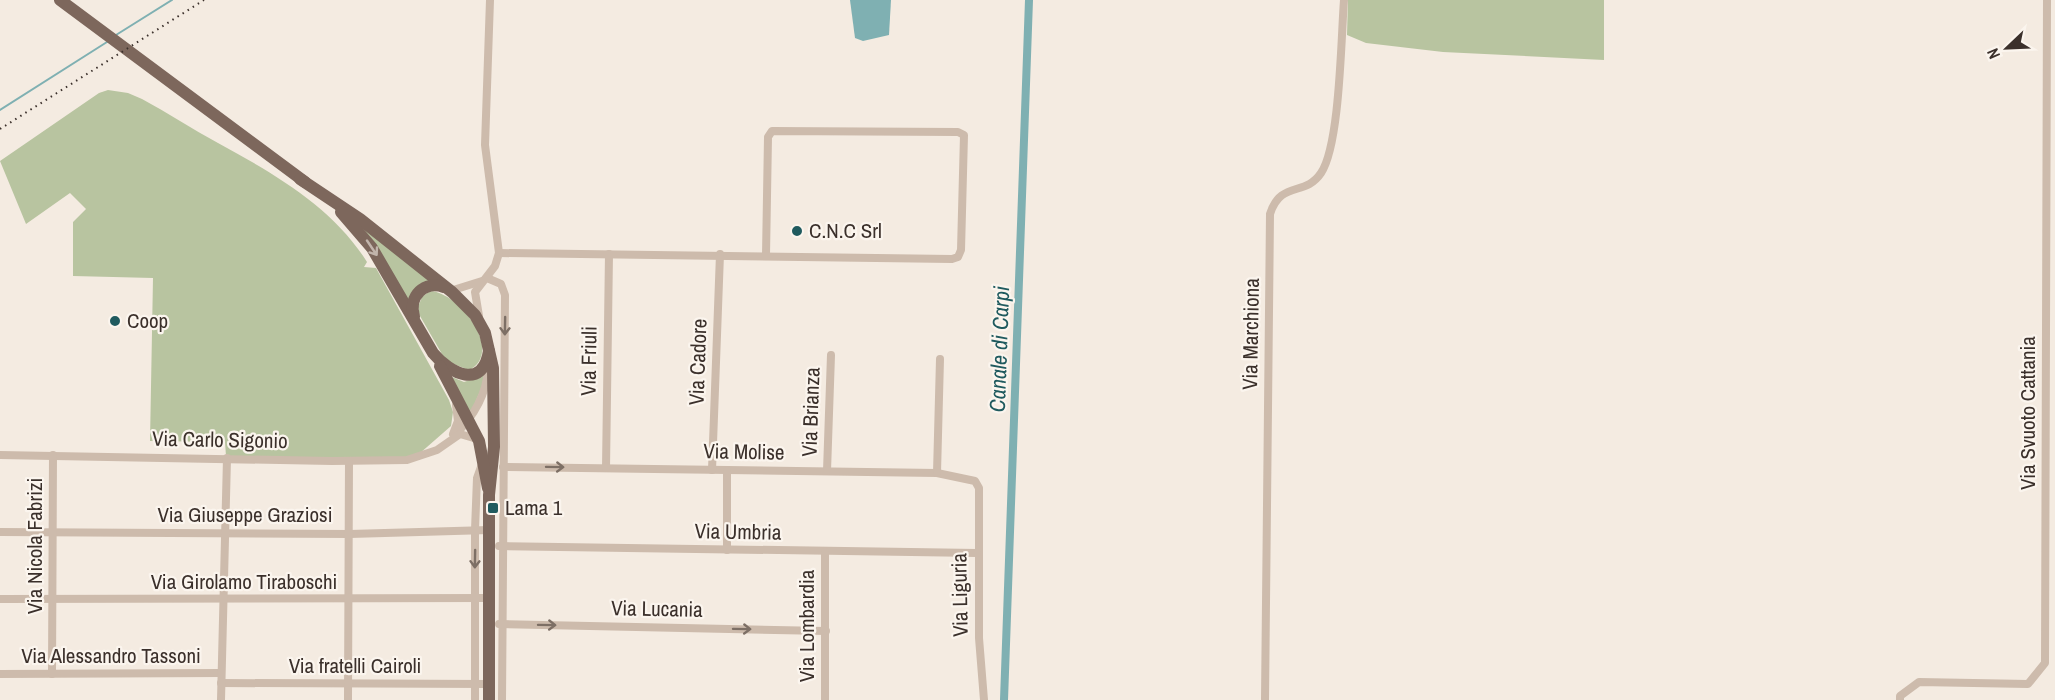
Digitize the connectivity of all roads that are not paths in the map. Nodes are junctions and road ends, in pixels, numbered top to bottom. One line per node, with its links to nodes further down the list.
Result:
1 (60, 0): 5 (main road)
2 (490, 0): 6 (street)
3 (1344, 0): 67 (street, Via Marchiona)
4 (2047, 0): 68 (street, Via Svuoto Cattania)
5 (300, 179): 11 (main road); 12 (main road, one-way to 12)
6 (499, 253): 7 (street); 10 (street)
7 (609, 254): 8 (street); 27 (street, Via Friuli)
8 (720, 254): 9 (street); 28 (street, Via Cadore)
9 (766, 255): 9 (street)
10 (485, 279): 11 (street); 13 (street); 26 (street, one-way to 26)
11 (449, 290): 12 (main road); 13 (main road)
12 (416, 321): 16 (main road)
13 (482, 327): 14 (main road)
14 (490, 349): 16 (main road); 18 (street); 33 (main road)
15 (831, 356): 30 (street, Via Brianza)
16 (435, 357): 18 (main road); 20 (street)
17 (940, 359): 31 (street)
18 (470, 420): 19 (main road); 20 (street)
19 (479, 441): 20 (street); 24 (main road)
20 (447, 442): 25 (street, Via Carlo Sigonio)
21 (0, 455): 22 (street, Via Carlo Sigonio)
22 (53, 455): 23 (street, Via Carlo Sigonio); 37 (street, Via Nicola Fabrizi)
23 (227, 458): 25 (street, Via Carlo Sigonio); 38 (street)
24 (484, 459): 33 (main road); 34 (street)
25 (349, 461): 39 (street)
26 (503, 467): 27 (street, Via Molise, one-way to 27); 40 (street)
27 (606, 468): 28 (street, Via Molise)
28 (712, 470): 29 (street, Via Molise)
29 (727, 471): 30 (street, Via Molise); 41 (street)
30 (827, 471): 31 (street, Via Molise)
31 (937, 473): 32 (street, Via Molise)
32 (979, 488): 43 (street, Via Liguria)
33 (489, 495): 35 (main road)
34 (475, 530): 35 (street, Via Giuseppe Graziosi); 39 (street, Via Giuseppe Graziosi); 44 (street, one-way to 44)
35 (489, 530): 45 (main road)
36 (0, 532): 37 (street, Via Giuseppe Graziosi)
37 (53, 532): 38 (street, Via Giuseppe Graziosi); 48 (street, Via Nicola Fabrizi)
38 (224, 534): 39 (street, Via Giuseppe Graziosi); 49 (street)
39 (350, 534): 46 (street)
40 (501, 546): 41 (street, Via Umbria); 51 (street)
41 (727, 550): 42 (street, Via Umbria)
42 (825, 552): 43 (street, Via Umbria); 52 (street, Via Lombardia)
43 (977, 553): 66 (street, Via Liguria)
44 (475, 598): 45 (street, Via Girolamo Tiraboschi); 46 (street, Via Girolamo Tiraboschi); 58 (street)
45 (488, 598): 50 (main road)
46 (350, 599): 49 (street, Via Girolamo Tiraboschi); 57 (street)
47 (0, 600): 48 (street, Via Girolamo Tiraboschi)
48 (53, 600): 49 (street, Via Girolamo Tiraboschi); 55 (street, Via Nicola Fabrizi)
49 (223, 600): 53 (street)
50 (488, 624): 51 (street, Via Lucania); 59 (main road)
51 (502, 624): 52 (street, Via Lucania, one-way to 52); 64 (street)
52 (826, 631): 65 (street, Via Lombardia)
53 (221, 673): 55 (street, Via Alessandro Tassoni); 56 (street)
54 (0, 674): 55 (street, Via Alessandro Tassoni)
55 (52, 674)
56 (221, 683): 57 (street, Via fratelli Cairoli); 60 (street)
57 (348, 684): 58 (street, Via fratelli Cairoli); 61 (street)
58 (475, 684): 59 (street, Via fratelli Cairoli); 62 (street)
59 (488, 684): 63 (main road)
60 (221, 700)
61 (348, 700)
62 (475, 700)
63 (489, 700)
64 (502, 700)
65 (825, 700)
66 (984, 700)
67 (1265, 700)
68 (1900, 700)

